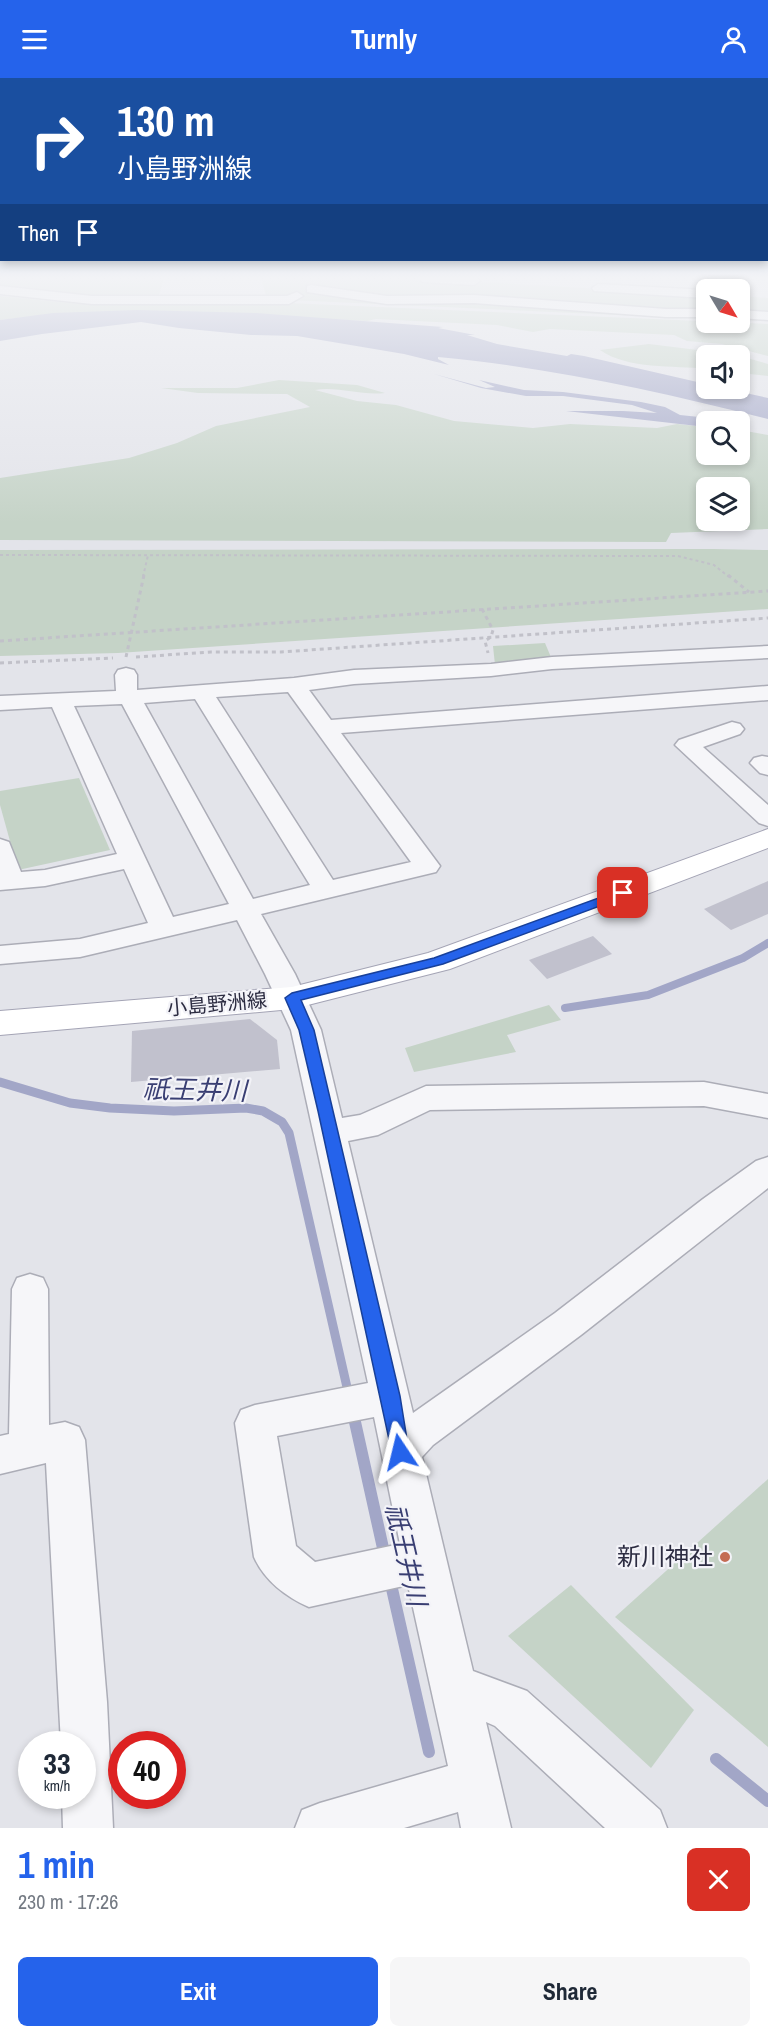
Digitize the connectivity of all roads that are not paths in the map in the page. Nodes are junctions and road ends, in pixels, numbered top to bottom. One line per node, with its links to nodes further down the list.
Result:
1 (766, 656): 2 (street)
2 (491, 670): 4 (street); 9 (street)
3 (128, 675): 5 (street); 7 (street); 18 (street)
4 (294, 685): 5 (street); 10 (street)
5 (202, 692): 17 (street)
6 (768, 693): 9 (street)
7 (60, 700): 8 (street); 15 (street)
8 (0, 703)
9 (516, 711): 10 (street)
10 (326, 728): 17 (street)
11 (732, 729): 12 (street)
12 (768, 818)
13 (768, 838): 21 (main road, 小島野洲線)
14 (0, 847): 16 (street)
15 (131, 859): 16 (street); 19 (street)
16 (6, 882)
17 (326, 890): 18 (street)
18 (245, 909): 19 (street); 21 (street)
19 (164, 928): 20 (street)
20 (0, 955)
21 (292, 998): 22 (main road, 小島野洲線); 24 (street)
22 (0, 1023)
23 (768, 1106): 24 (street)
24 (331, 1132): 27 (street)
25 (768, 1170): 29 (street)
26 (30, 1289): 28 (street)
27 (362, 1402): 29 (street); 30 (street)
28 (14, 1451): 33 (street)
29 (400, 1452): 30 (street)
30 (398, 1565): 31 (street)
31 (452, 1687): 32 (street); 36 (street)
32 (474, 1783): 34 (street); 35 (street)
33 (88, 1828)
34 (320, 1828)
35 (486, 1828)
36 (642, 1828)

